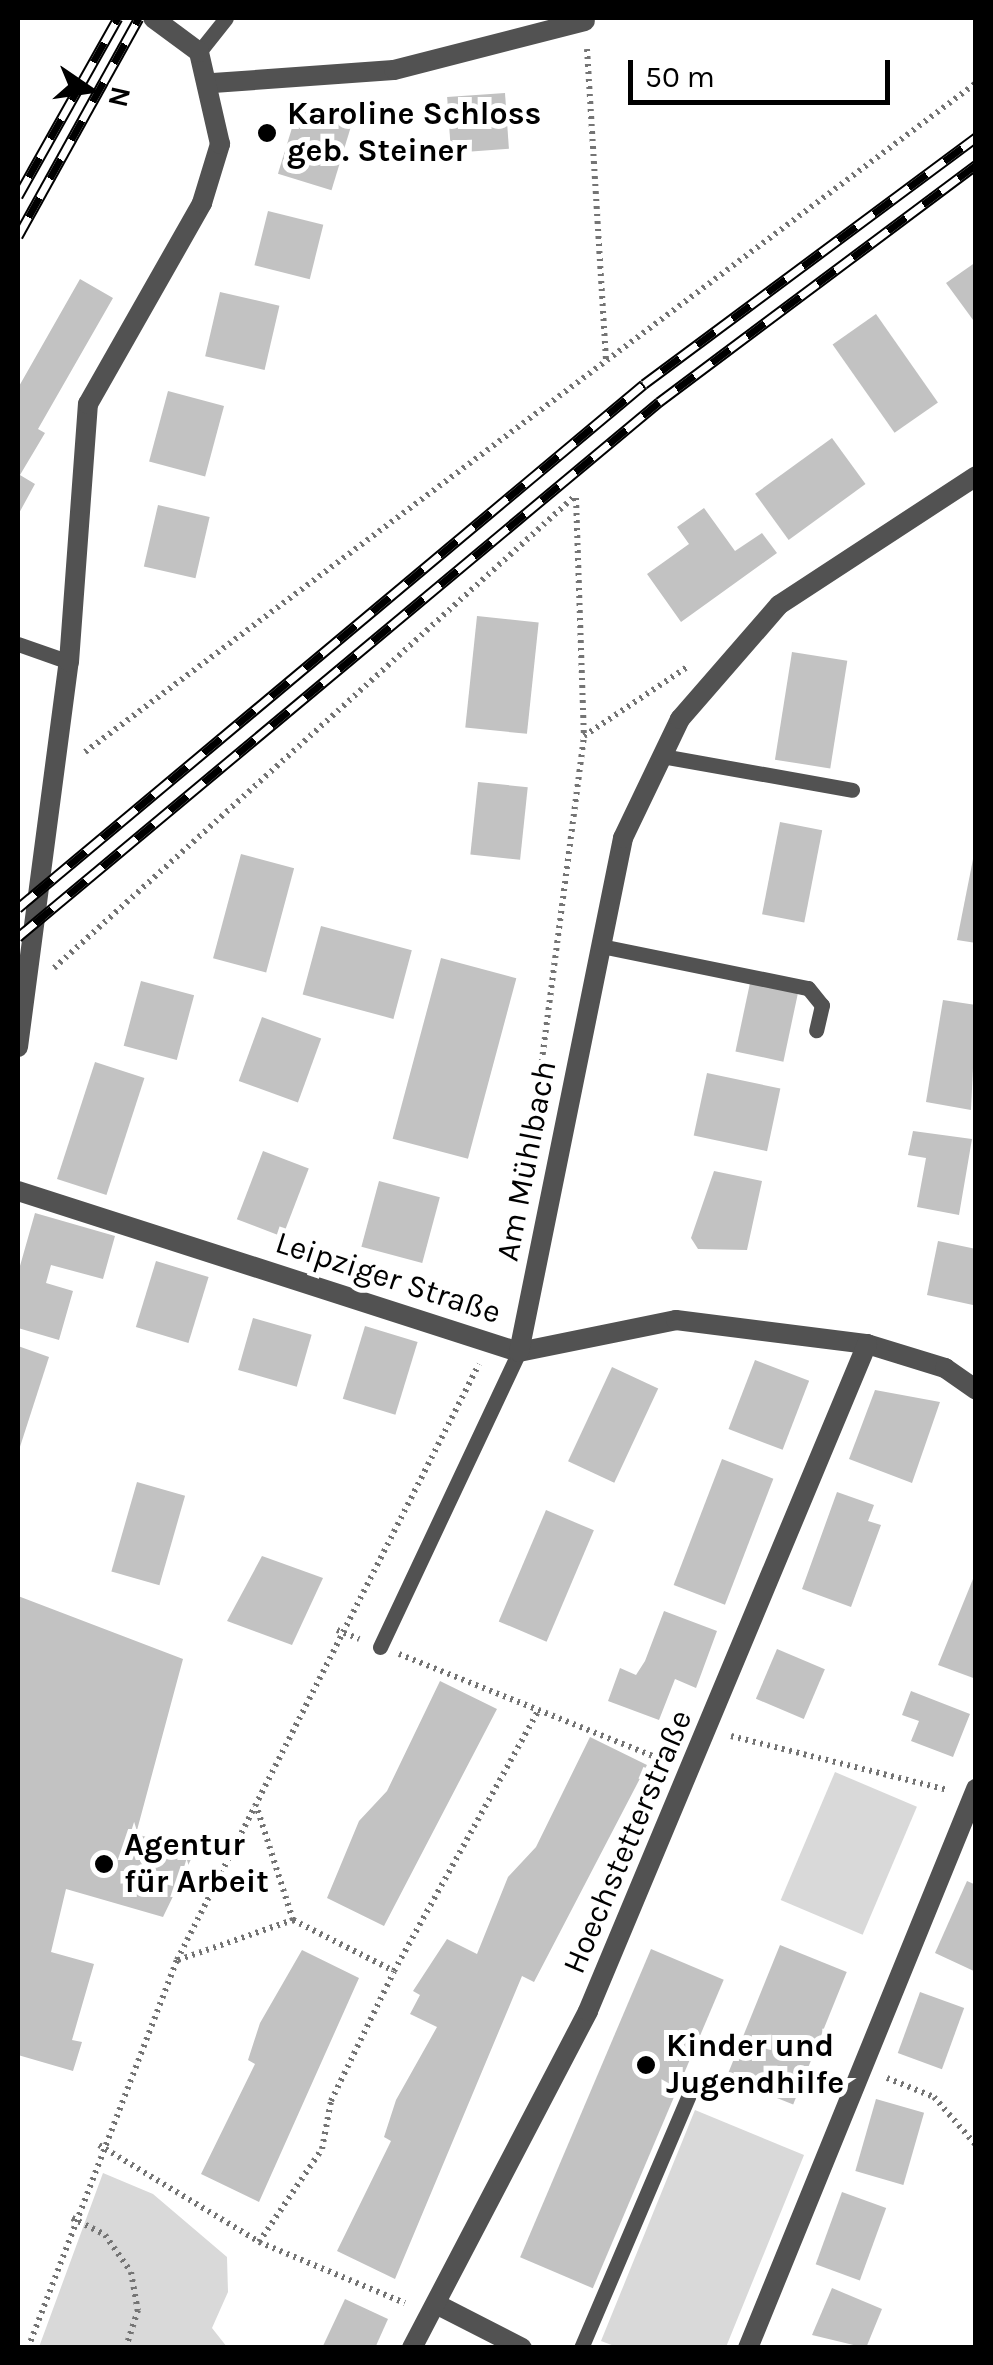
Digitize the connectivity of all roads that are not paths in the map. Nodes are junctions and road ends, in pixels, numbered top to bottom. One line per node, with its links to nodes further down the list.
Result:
1 (153, 18): 4 (street)
2 (226, 18): 4 (lane)
3 (592, 19): 5 (street)
4 (199, 52): 5 (street)
5 (213, 84): 8 (street)
6 (976, 476): 9 (street, Am Mühlbach)
7 (18, 644): 8 (lane)
8 (69, 662): 13 (street)
9 (662, 756): 10 (lane); 11 (street, Am Mühlbach)
10 (852, 790)
11 (600, 946): 12 (lane); 16 (street, Am Mühlbach)
12 (816, 1030)
13 (18, 1047)
14 (18, 1191): 16 (street, Leipziger Straße)
15 (867, 1344): 16 (street, Leipziger Straße); 17 (street, Leipziger Straße); 21 (street, Hoechstetterstraße)
16 (519, 1352): 18 (lane, Am Mühlbach)
17 (976, 1390)
18 (380, 1647)
19 (974, 1793): 25 (street)
20 (695, 2081): 24 (lane)
21 (437, 2311): 22 (street, Hoechstetterstraße); 23 (street)
22 (412, 2348)
23 (522, 2348)
24 (581, 2348)
25 (748, 2348)

